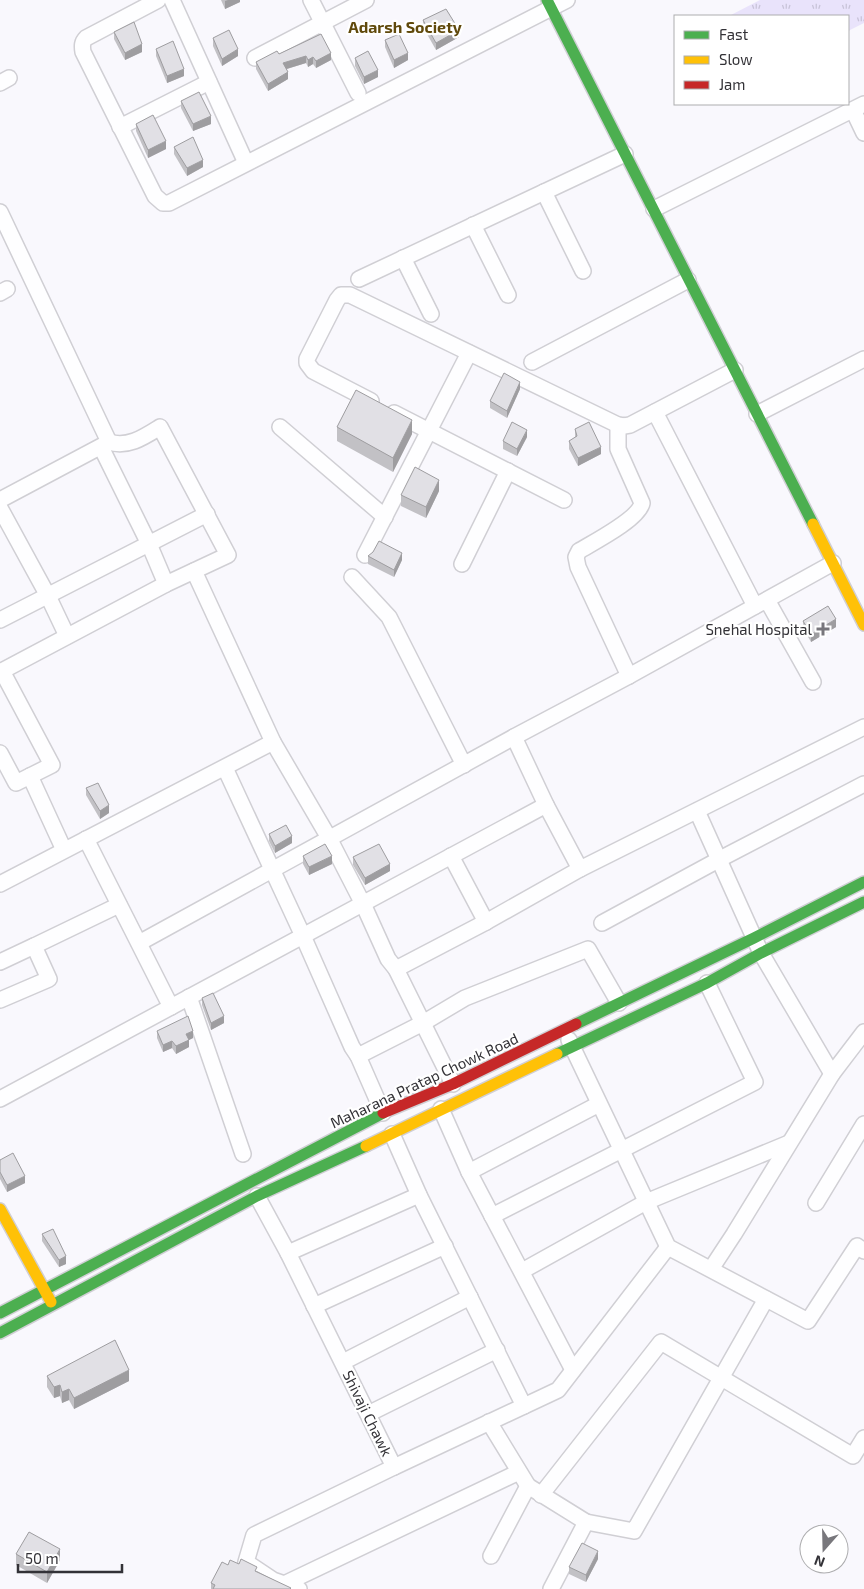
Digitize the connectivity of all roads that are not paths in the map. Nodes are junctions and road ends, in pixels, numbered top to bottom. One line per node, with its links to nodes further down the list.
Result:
1 (158, 0): 12 (street)
2 (172, 0): 9 (street)
3 (310, 0): 7 (street)
4 (366, 0): 7 (street)
5 (567, 0): 6 (street)
6 (549, 4): 14 (main road); 15 (street)
7 (322, 23): 8 (street); 10 (street)
8 (255, 58)
9 (209, 82): 12 (street); 15 (street)
10 (358, 93)
11 (858, 107): 13 (street); 17 (street)
12 (120, 127): 15 (street)
13 (864, 133)
14 (625, 154): 16 (street); 17 (main road)
15 (246, 164)
16 (544, 192): 19 (street); 21 (street)
17 (654, 209): 23 (main road)
18 (0, 212): 35 (street)
19 (473, 225): 20 (street); 24 (street)
20 (403, 258): 22 (street); 25 (street)
21 (584, 271)
22 (359, 279)
23 (688, 280): 28 (street); 29 (main road)
24 (508, 294)
25 (431, 314)
26 (468, 353): 32 (street); 34 (street); 34 (street)
27 (864, 359): 31 (street)
28 (532, 362)
29 (735, 370): 30 (street); 31 (main road)
30 (655, 412): 32 (street); 50 (street)
31 (757, 414): 44 (main road)
32 (618, 424): 56 (street)
33 (280, 427): 41 (street)
34 (429, 431): 36 (street); 41 (street)
35 (105, 445): 37 (street); 40 (street); 42 (street)
36 (508, 471): 38 (street); 45 (street)
37 (0, 500)
38 (564, 500)
39 (0, 508): 49 (street)
40 (207, 514): 42 (street); 46 (street)
41 (385, 517): 43 (street)
42 (149, 544): 48 (street); 49 (street)
43 (365, 555)
44 (833, 563): 50 (street); 51 (main road)
45 (462, 564)
46 (194, 571): 48 (street); 60 (street)
47 (352, 576): 62 (street)
48 (166, 584): 54 (street)
49 (48, 596): 52 (street); 54 (street)
50 (761, 603): 56 (street); 57 (street)
51 (860, 606): 53 (main road)
52 (0, 620)
53 (864, 624)
54 (67, 636): 55 (street)
55 (1, 671): 64 (street)
56 (630, 676): 59 (street)
57 (813, 682)
58 (864, 727): 67 (street)
59 (514, 737): 62 (street); 66 (street)
60 (273, 742): 63 (street); 68 (street)
61 (0, 753): 64 (street)
62 (464, 764): 68 (street)
63 (225, 768): 69 (street); 74 (street)
64 (30, 776): 70 (street)
65 (864, 784): 72 (street)
66 (546, 805): 71 (street); 73 (street)
67 (696, 810): 72 (street); 73 (street)
68 (329, 838): 74 (street); 78 (street)
69 (86, 839): 70 (street); 79 (street)
70 (64, 850): 76 (street)
71 (451, 856): 78 (street); 80 (street)
72 (720, 860): 81 (street); 83 (street)
73 (580, 868): 80 (street)
74 (273, 869): 82 (street); 84 (street)
75 (864, 882): 83 (main road, Maharana Pratap Chowk Road)
76 (0, 884)
77 (864, 902): 86 (main road)
78 (362, 904): 82 (street); 88 (street)
79 (119, 905): 84 (street); 85 (street)
80 (486, 922): 88 (street)
81 (602, 923)
82 (304, 936): 90 (street); 98 (street)
83 (754, 938): 86 (street); 92 (main road, Maharana Pratap Chowk Road)
84 (139, 942): 93 (street)
85 (34, 946): 87 (street); 91 (street)
86 (761, 953): 89 (main road); 99 (street)
87 (0, 962)
88 (396, 969): 94 (street)
89 (707, 983): 97 (main road); 109 (street)
90 (189, 998): 93 (street); 110 (street)
91 (0, 1000)
92 (619, 1003): 94 (street); 95 (main road, Maharana Pratap Chowk Road)
93 (171, 1007): 101 (street)
94 (423, 1023): 98 (street); 100 (street)
95 (564, 1030): 97 (street); 100 (main road, Maharana Pratap Chowk Road)
96 (864, 1032): 99 (street)
97 (572, 1048): 102 (street); 103 (main road)
98 (358, 1056): 104 (street)
99 (832, 1074): 107 (street)
100 (453, 1084): 104 (main road, Maharana Pratap Chowk Road)
101 (0, 1099)
102 (599, 1104): 109 (street); 111 (street)
103 (442, 1109): 106 (main road); 111 (street)
104 (382, 1113): 124 (main road, Maharana Pratap Chowk Road)
105 (864, 1124): 108 (street)
106 (392, 1134): 112 (street); 113 (main road)
107 (789, 1142): 114 (street); 122 (street)
108 (858, 1149): 115 (street)
109 (621, 1150): 114 (street); 117 (street)
110 (243, 1154)
111 (469, 1172): 117 (street)
112 (419, 1195): 118 (street); 121 (street)
113 (257, 1196): 121 (street, Shivaji Chawk); 127 (main road)
114 (646, 1202): 119 (street); 123 (street)
115 (816, 1203)
116 (0, 1208): 124 (main road)
117 (492, 1216): 123 (street)
118 (445, 1246): 125 (street); 128 (street)
119 (668, 1247): 122 (street); 133 (street)
120 (864, 1251): 126 (street)
121 (288, 1253): 128 (street, Shivaji Chawk)
122 (711, 1269): 126 (street)
123 (522, 1271): 133 (street)
124 (44, 1289): 127 (main road); 129 (main road, Maharana Pratap Chowk Road)
125 (470, 1297): 131 (street); 132 (street)
126 (766, 1299): 134 (street)
127 (53, 1305): 130 (main road)
128 (314, 1306): 132 (street, Shivaji Chawk)
129 (0, 1312)
130 (0, 1333)
131 (497, 1350): 135 (street); 136 (street)
132 (343, 1362): 136 (street, Shivaji Chawk)
133 (573, 1370): 135 (street)
134 (721, 1379): 138 (street); 142 (street); 143 (street)
135 (524, 1406): 137 (street)
136 (368, 1414): 139 (street, Shivaji Chawk)
137 (489, 1422): 139 (street); 140 (street)
138 (864, 1438)
139 (394, 1467): 145 (street, Shivaji Chawk)
140 (519, 1472): 141 (street); 145 (street)
141 (528, 1486): 142 (street); 144 (street)
142 (541, 1495): 143 (street)
143 (586, 1522): 146 (street)
144 (491, 1556)
145 (292, 1587)
146 (551, 1589)

